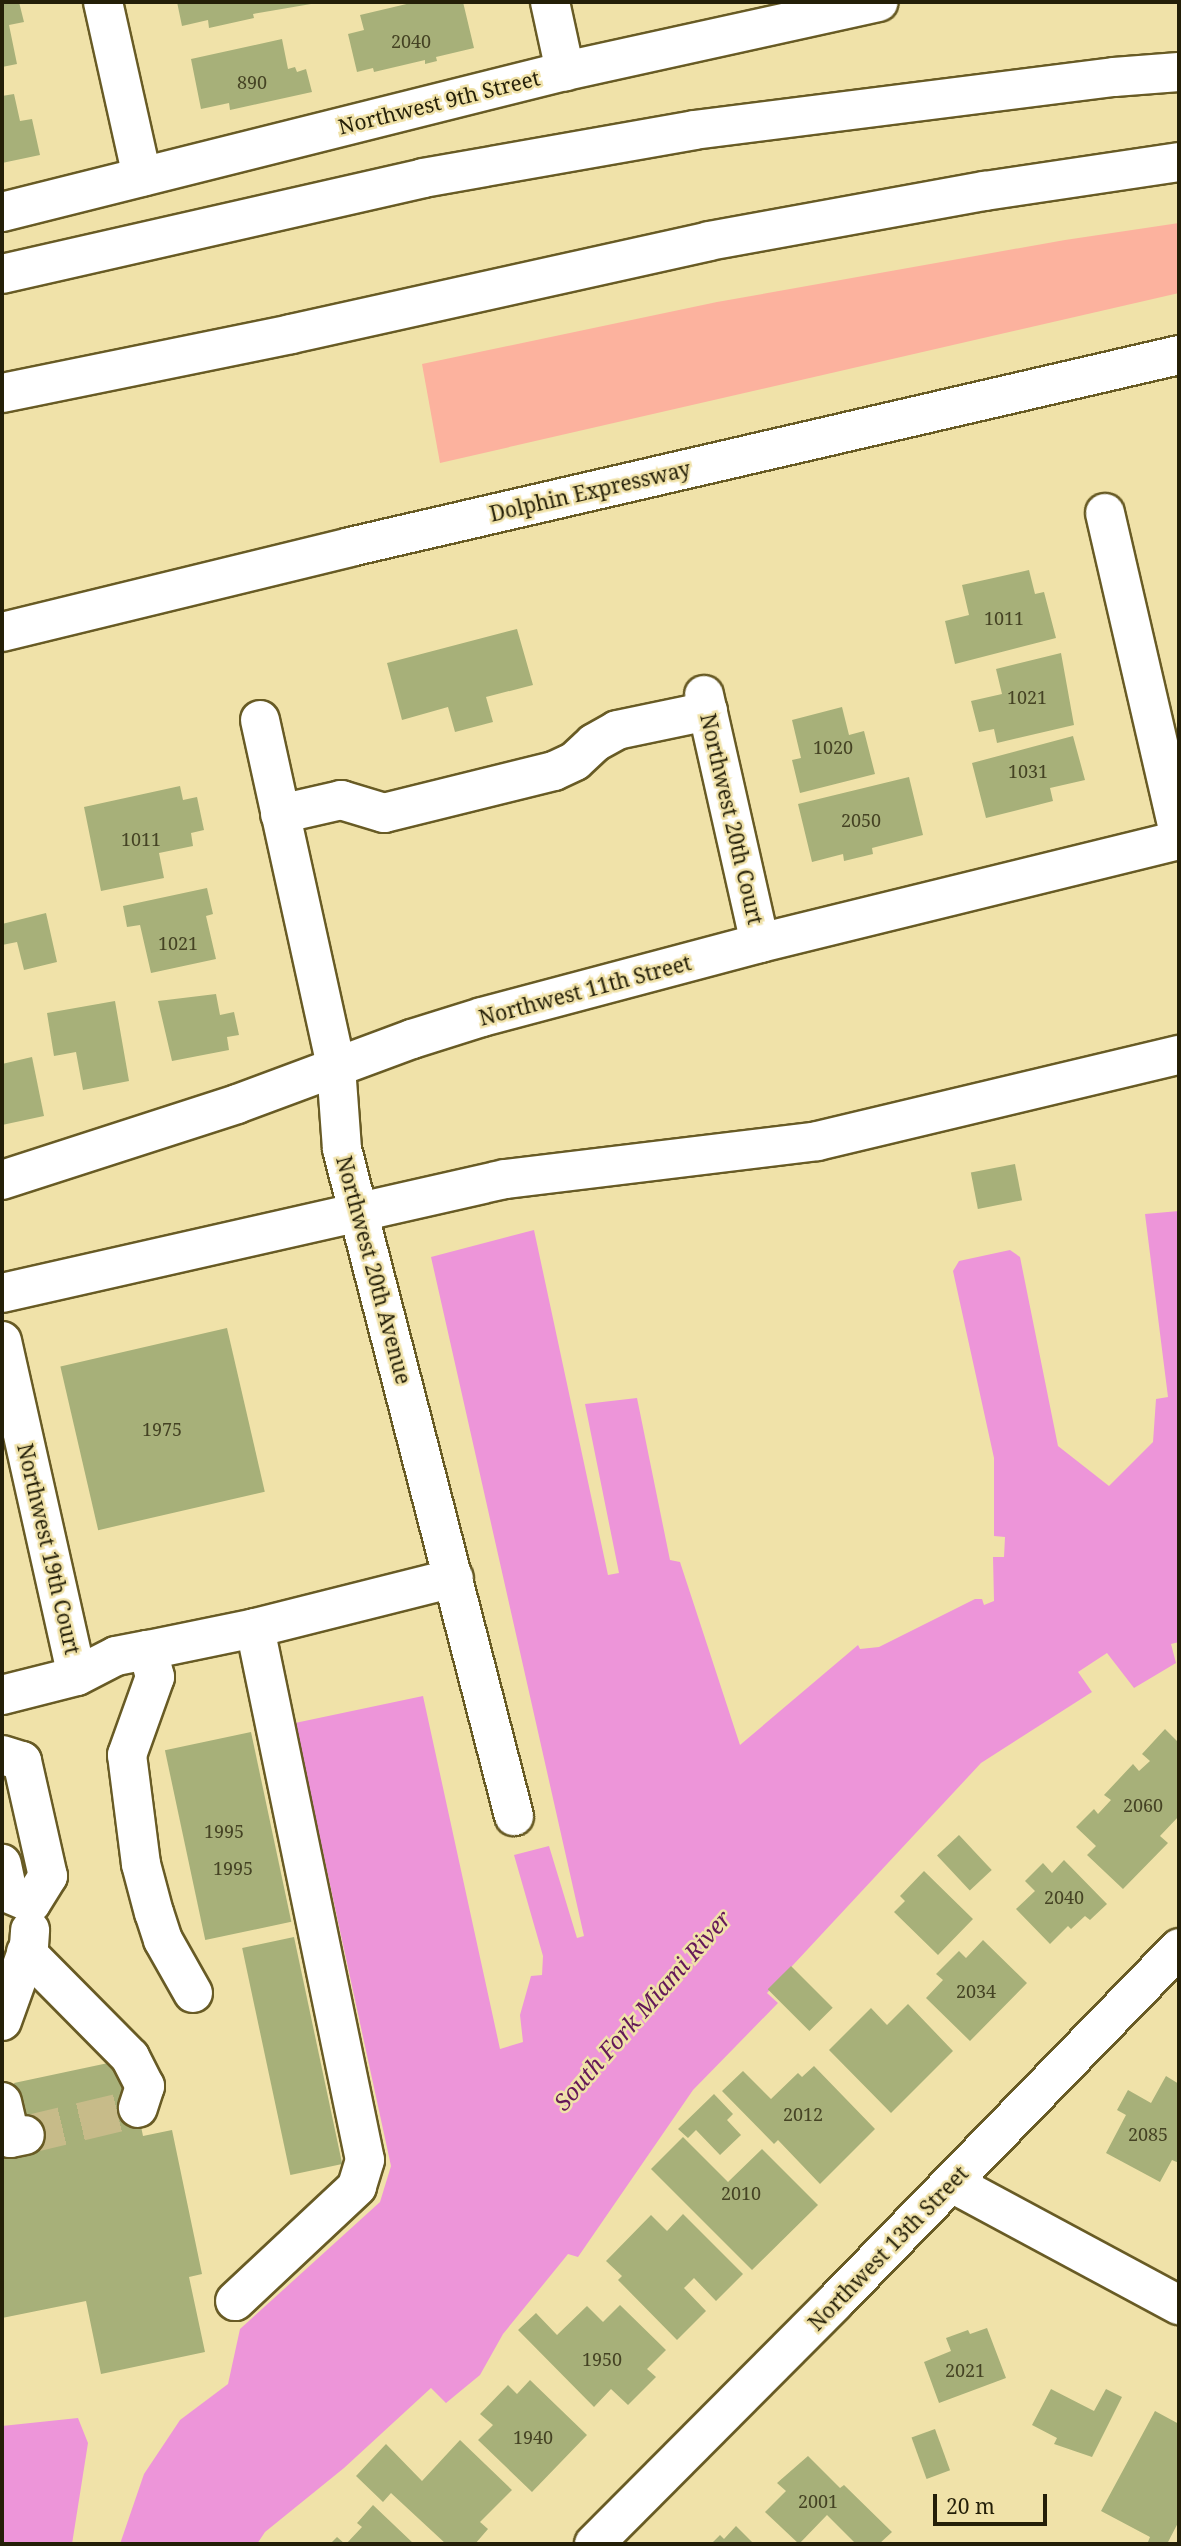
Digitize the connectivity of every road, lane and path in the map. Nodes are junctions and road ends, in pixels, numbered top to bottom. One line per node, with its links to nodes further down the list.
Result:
1 (103, 2): 7 (main road)
2 (550, 2): 4 (main road)
3 (879, 2): 4 (main road, Northwest 9th Street)
4 (565, 71): 7 (main road, Northwest 9th Street)
5 (1179, 72): 9 (main road)
6 (1179, 162): 11 (main road)
7 (142, 177): 8 (main road, Northwest 9th Street)
8 (2, 212)
9 (2, 274)
10 (1179, 355): 13 (main road, Dolphin Expressway)
11 (2, 393)
12 (1105, 513): 16 (main road)
13 (2, 632)
14 (260, 720): 15 (main road, Northwest 20th Avenue)
15 (280, 814): 18 (main road, Northwest 20th Court); 20 (main road, Northwest 20th Avenue)
16 (1179, 834)
17 (1179, 840): 18 (main road, Northwest 11th Street)
18 (760, 943): 20 (main road, Northwest 11th Street)
19 (1179, 1055): 22 (main road)
20 (336, 1067): 21 (main road, Northwest 11th Street); 22 (main road, Northwest 20th Avenue)
21 (2, 1180)
22 (358, 1210): 23 (main road); 25 (main road, Northwest 20th Avenue)
23 (2, 1293)
24 (2, 1341): 28 (main road, Northwest 19th Court)
25 (454, 1578): 26 (main road); 32 (main road, Northwest 20th Avenue)
26 (255, 1628): 27 (main road); 43 (main road)
27 (148, 1650): 28 (main road); 37 (main road)
28 (77, 1676): 29 (main road)
29 (2, 1695)
30 (2, 1755): 31 (main road)
31 (17, 1812): 34 (main road)
32 (514, 1816)
33 (2, 1864): 34 (main road)
34 (31, 1903): 36 (main road)
35 (1179, 1948): 42 (main road, Northwest 13th Street)
36 (26, 1952): 38 (main road); 40 (main road)
37 (194, 1993)
38 (2, 2021)
39 (2, 2102): 41 (main road)
40 (138, 2108)
41 (25, 2135)
42 (952, 2183): 44 (main road); 45 (main road, Northwest 13th Street)
43 (235, 2301)
44 (1179, 2305)
45 (594, 2544)

